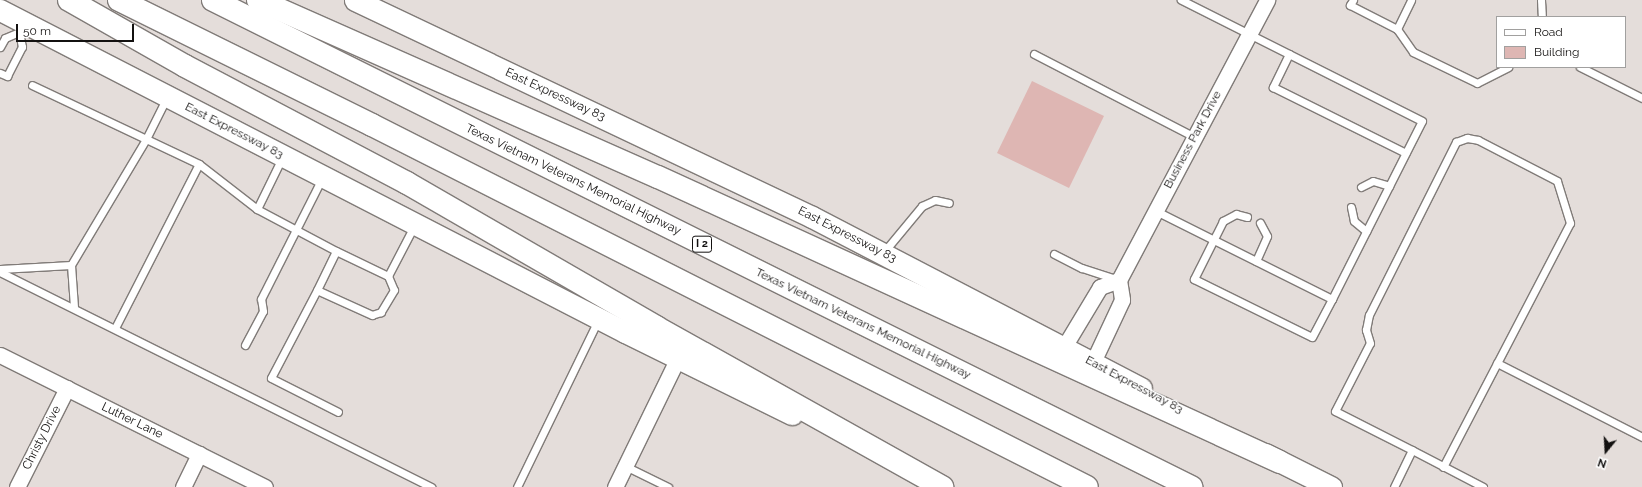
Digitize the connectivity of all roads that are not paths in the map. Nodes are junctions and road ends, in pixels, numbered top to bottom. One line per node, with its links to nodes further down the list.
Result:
1 (69, 0): 77 (highway)
2 (119, 0): 78 (highway)
3 (213, 0): 79 (highway, Texas Vietnam Veterans Memorial Highway / I 2)
4 (258, 0): 67 (highway)
5 (355, 0): 44 (main road, East Expressway 83)
6 (1181, 0): 15 (lane)
7 (1267, 0): 15 (street, Business Park Drive)
8 (1353, 0): 14 (lane)
9 (1411, 0): 14 (lane)
10 (1541, 0): 12 (lane)
11 (0, 10): 13 (main road, East Expressway 83)
12 (1542, 16)
13 (21, 27): 16 (lane); 21 (lane); 23 (main road, East Expressway 83)
14 (1397, 29): 19 (lane)
15 (1249, 34): 18 (lane); 25 (street, Business Park Drive)
16 (0, 47)
17 (1034, 54): 25 (lane)
18 (1289, 54): 27 (lane); 27 (lane)
19 (1506, 68)
20 (1582, 68): 24 (lane)
21 (0, 73)
22 (32, 86): 26 (lane)
23 (167, 96): 26 (lane); 28 (main road, East Expressway 83)
24 (1642, 98)
25 (1195, 136): 36 (street, Business Park Drive)
26 (146, 139): 29 (lane); 47 (lane)
27 (1406, 153): 31 (lane)
28 (283, 156): 30 (main road, East Expressway 83); 35 (lane)
29 (199, 164): 35 (lane); 55 (lane)
30 (323, 176): 39 (main road, East Expressway 83); 40 (lane)
31 (1389, 186): 32 (lane); 41 (lane)
32 (1361, 187)
33 (949, 203): 44 (lane)
34 (1351, 207): 41 (lane)
35 (257, 209): 40 (lane)
36 (1156, 211): 42 (lane); 50 (street, Business Park Drive)
37 (1247, 217): 42 (lane)
38 (1260, 223): 46 (lane)
39 (415, 224): 49 (lane); 54 (main road, East Expressway 83)
40 (296, 229): 43 (lane); 56 (lane)
41 (1366, 231): 52 (lane)
42 (1213, 240): 46 (lane); 52 (lane)
43 (336, 251): 49 (lane); 51 (lane)
44 (883, 254): 57 (main road, East Expressway 83)
45 (1054, 254): 50 (lane)
46 (1256, 262): 52 (lane)
47 (71, 265): 48 (lane); 53 (lane)
48 (0, 271): 53 (lane)
49 (388, 276): 51 (lane)
50 (1119, 280): 57 (street); 60 (street)
51 (317, 290): 63 (lane)
52 (1332, 299)
53 (74, 307): 55 (lane)
54 (598, 318): 59 (main road, East Expressway 83); 74 (lane)
55 (115, 328): 73 (lane)
56 (245, 345)
57 (1064, 347): 60 (main road, East Expressway 83)
58 (0, 355): 62 (street, Luther Lane)
59 (678, 358): 68 (street); 77 (main road, East Expressway 83)
60 (1093, 362): 67 (main road, East Expressway 83)
61 (1497, 363): 64 (lane); 65 (lane); 69 (lane)
62 (67, 388): 66 (street, Luther Lane); 70 (street, Christy Drive)
63 (338, 412)
64 (1642, 437)
65 (1412, 450): 69 (lane); 81 (lane)
66 (199, 454): 71 (street); 72 (street, Luther Lane)
67 (1280, 462): 80 (main road, East Expressway 83)
68 (625, 466): 75 (street); 76 (lane)
69 (1443, 467): 82 (lane)
70 (17, 487)
71 (183, 487)
72 (265, 487)
73 (431, 487)
74 (517, 487)
75 (615, 487)
76 (668, 487)
77 (942, 487)
78 (1086, 487)
79 (1190, 487)
80 (1331, 487)
81 (1394, 487)
82 (1484, 487)

